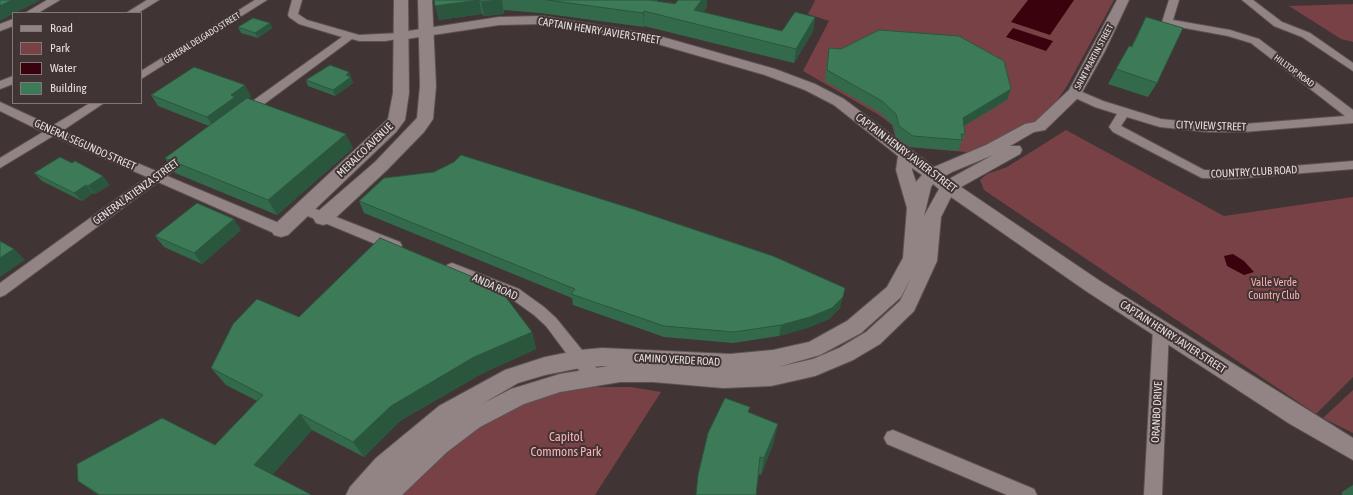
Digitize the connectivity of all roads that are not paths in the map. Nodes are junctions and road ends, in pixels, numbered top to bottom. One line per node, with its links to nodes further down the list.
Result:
1 (55, 0): 10 (street)
2 (154, 0): 11 (street)
3 (262, 0): 18 (street, GENERAL DELGADO STREET)
4 (297, 0): 15 (street)
5 (401, 0): 16 (main road, MERALCO AVENUE)
6 (425, 0): 14 (main road, MERALCO AVENUE)
7 (1123, 0): 23 (street, SAINT MARTIN STREET)
8 (1174, 0): 27 (street, HILLTOP ROAD)
9 (1247, 0): 17 (street)
10 (32, 12)
11 (133, 12)
12 (12, 22): 13 (street)
13 (0, 28)
14 (426, 33): 16 (street, CAPTAIN HENRY JAVIER STREET); 21 (main road, MERALCO AVENUE); 32 (street, CAPTAIN HENRY JAVIER STREET)
15 (350, 36): 16 (street); 28 (street)
16 (400, 36): 22 (main road, MERALCO AVENUE)
17 (1353, 68)
18 (142, 75)
19 (12, 80): 20 (street)
20 (0, 86)
21 (428, 89): 22 (main road); 40 (main road, MERALCO AVENUE)
22 (400, 93): 39 (main road, MERALCO AVENUE)
23 (1075, 93): 26 (street, CITY VIEW STREET); 29 (street, SAINT MARTIN STREET)
24 (96, 104): 30 (street)
25 (0, 106): 30 (street, GENERAL SEGUNDO STREET)
26 (1125, 111): 27 (street, CITY VIEW STREET); 34 (street, COUNTRY CLUB ROAD)
27 (1353, 118)
28 (234, 121)
29 (1040, 126): 35 (street, SAINT MARTIN STREET); 37 (street, SAINT MARTIN STREET)
30 (52, 132): 33 (street); 36 (street, GENERAL SEGUNDO STREET)
31 (196, 148): 36 (street, GENERAL ATIENZA STREET)
32 (906, 155): 35 (street, CAPTAIN HENRY JAVIER STREET); 38 (street)
33 (0, 164)
34 (1353, 165)
35 (933, 175): 37 (street, CAPTAIN HENRY JAVIER STREET); 38 (street, CAMINO VERDE ROAD)
36 (157, 177): 41 (street, GENERAL SEGUNDO STREET); 44 (street, GENERAL ATIENZA STREET)
37 (948, 187): 45 (street, CAPTAIN HENRY JAVIER STREET); 46 (street, CAMINO VERDE ROAD)
38 (916, 208): 46 (street, CAMINO VERDE ROAD)
39 (303, 209): 40 (street); 41 (main road, MERALCO AVENUE)
40 (323, 218): 42 (street)
41 (281, 230)
42 (407, 251)
43 (440, 264): 46 (street, ANDA ROAD)
44 (0, 291)
45 (1161, 330): 48 (street, CAPTAIN HENRY JAVIER STREET); 52 (street, ORANBO DRIVE)
46 (586, 367): 49 (street, CAMINO VERDE ROAD); 50 (street, CAMINO VERDE ROAD)
47 (893, 438): 51 (street)
48 (1353, 450)
49 (358, 495)
50 (385, 495)
51 (1028, 495)
52 (1153, 495)

